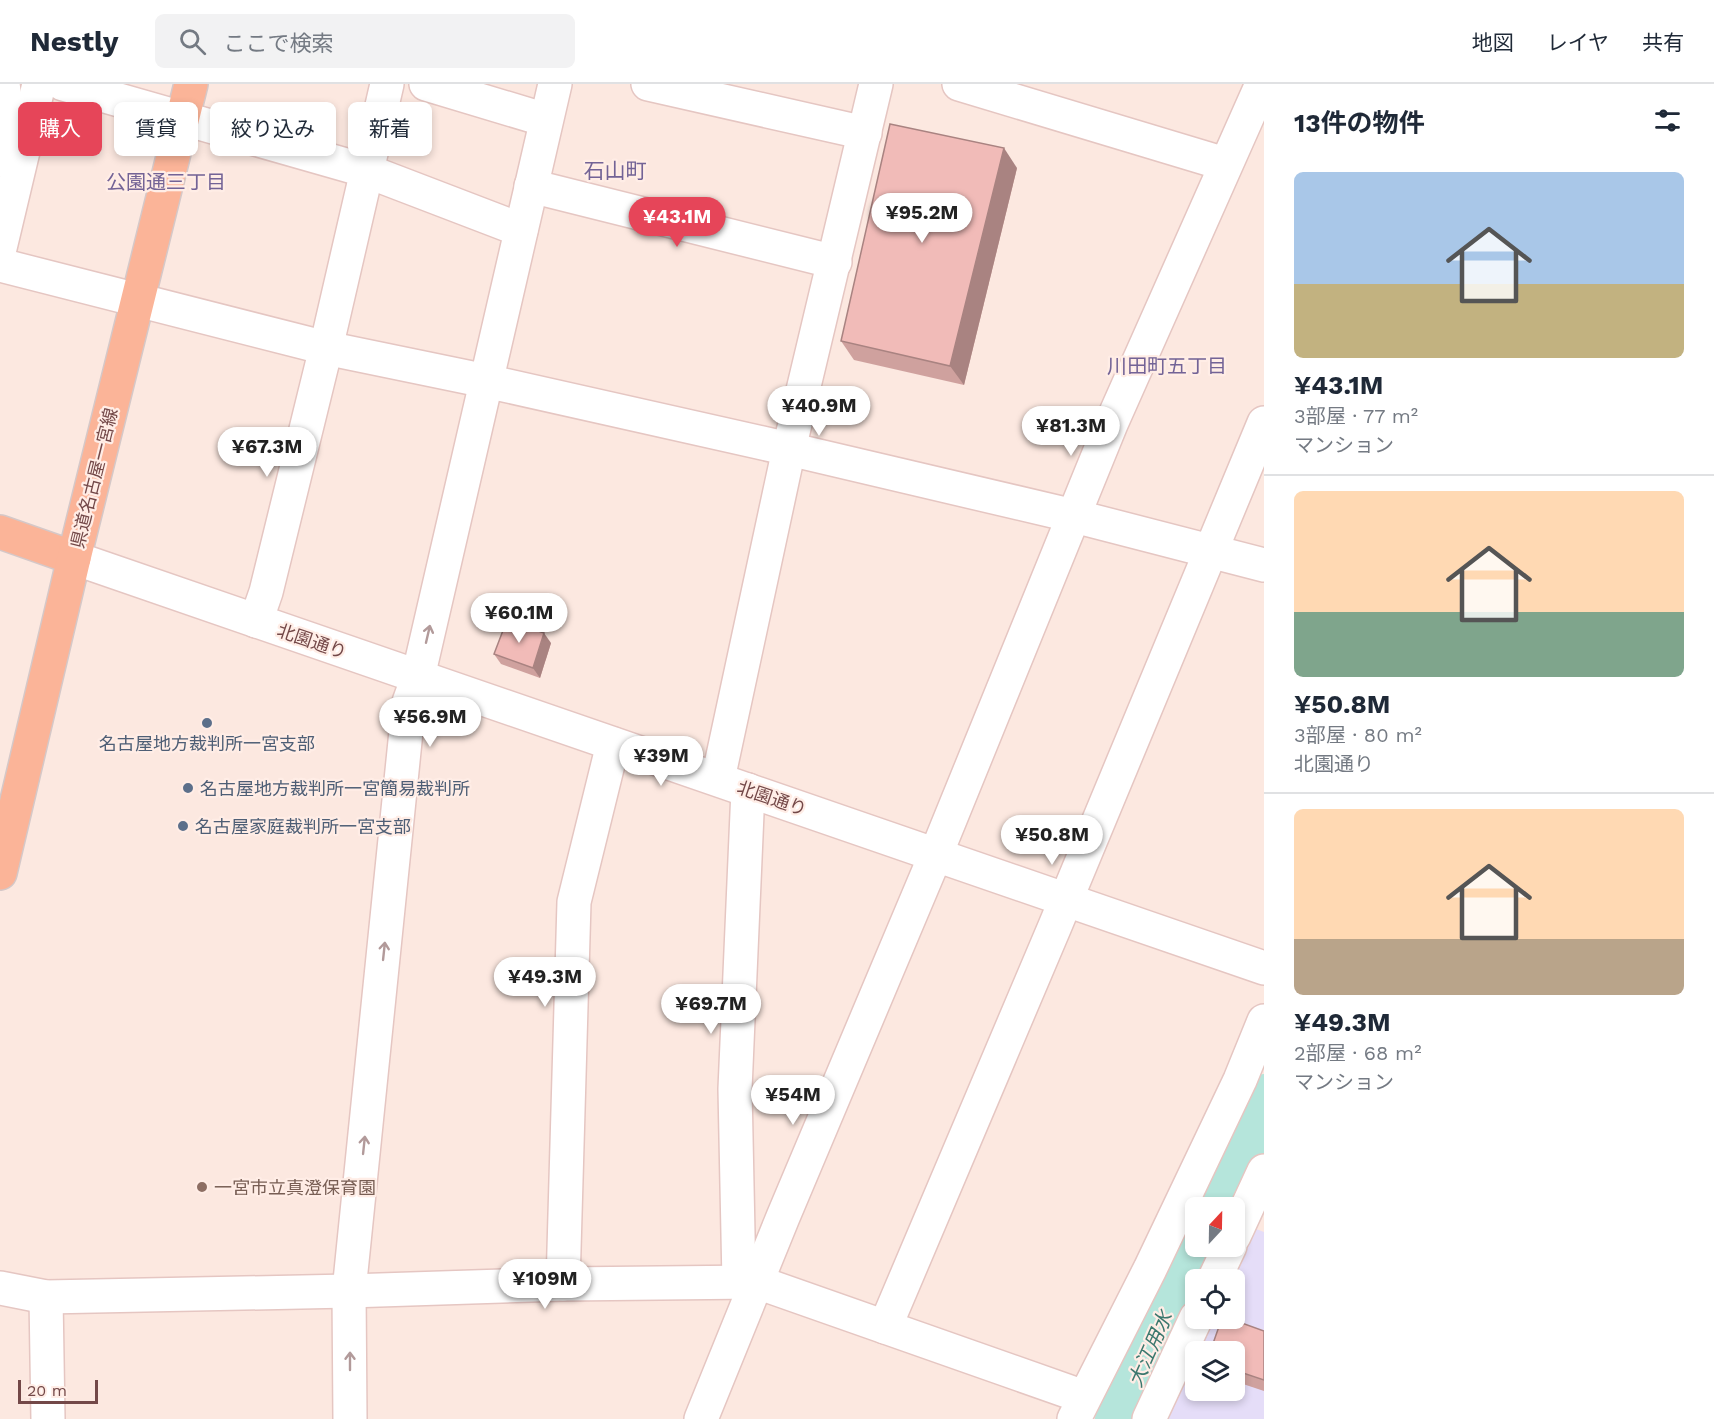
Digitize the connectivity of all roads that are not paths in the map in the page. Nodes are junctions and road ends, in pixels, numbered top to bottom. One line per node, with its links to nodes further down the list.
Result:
1 (3, 84): 21 (street)
2 (39, 84): 23 (street)
3 (63, 84): 12 (street)
4 (191, 84): 13 (main road, 県道名古屋一宮線)
5 (387, 84): 19 (street)
6 (426, 84): 14 (street)
7 (555, 84): 14 (street)
8 (648, 84): 16 (street)
9 (876, 84): 16 (street)
10 (959, 84): 18 (street)
11 (1262, 84): 18 (street)
12 (125, 102)
13 (187, 102)
14 (546, 120): 20 (street)
15 (198, 123): 19 (street)
16 (865, 133): 24 (street)
17 (174, 156): 26 (main road, 県道名古屋一宮線)
18 (1225, 164): 31 (street)
19 (366, 171): 22 (street); 27 (street)
20 (531, 186): 22 (street); 24 (street)
21 (0, 229)
22 (521, 230): 28 (street)
23 (0, 248)
24 (835, 262): 30 (street)
25 (0, 265): 26 (street)
26 (138, 301): 27 (street); 34 (main road, 県道名古屋一宮線)
27 (326, 348): 28 (street); 36 (street)
28 (486, 381): 30 (street); 37 (street, one-way to 28)
29 (1264, 423): 33 (street)
30 (789, 449): 31 (street); 39 (street)
31 (1074, 516): 33 (street); 41 (street)
32 (0, 532): 34 (main road)
33 (1210, 552): 35 (street); 43 (street)
34 (74, 558): 36 (street, 北園通り); 42 (main road, 県道名古屋一宮線)
35 (1264, 565)
36 (256, 621): 37 (street, 北園通り)
37 (418, 677): 38 (street, 北園通り); 51 (street, one-way to 37)
38 (613, 744): 39 (street, 北園通り); 49 (street)
39 (718, 779): 40 (street, 北園通り)
40 (748, 790): 41 (street, 北園通り); 48 (street)
41 (936, 854): 43 (street, 北園通り); 48 (street)
42 (0, 873)
43 (1066, 900): 44 (street, 北園通り); 53 (street)
44 (1264, 968)
45 (1264, 1021): 55 (street)
46 (1264, 1171): 47 (street)
47 (1245, 1225)
48 (748, 1282): 49 (street); 53 (street); 58 (street)
49 (563, 1284): 51 (street)
50 (0, 1288): 52 (street)
51 (349, 1291): 52 (street); 57 (street, one-way to 51)
52 (46, 1297): 56 (street)
53 (885, 1327): 55 (street)
54 (1191, 1329): 59 (street)
55 (1079, 1408)
56 (48, 1419)
57 (350, 1419)
58 (701, 1419)
59 (1149, 1419)

